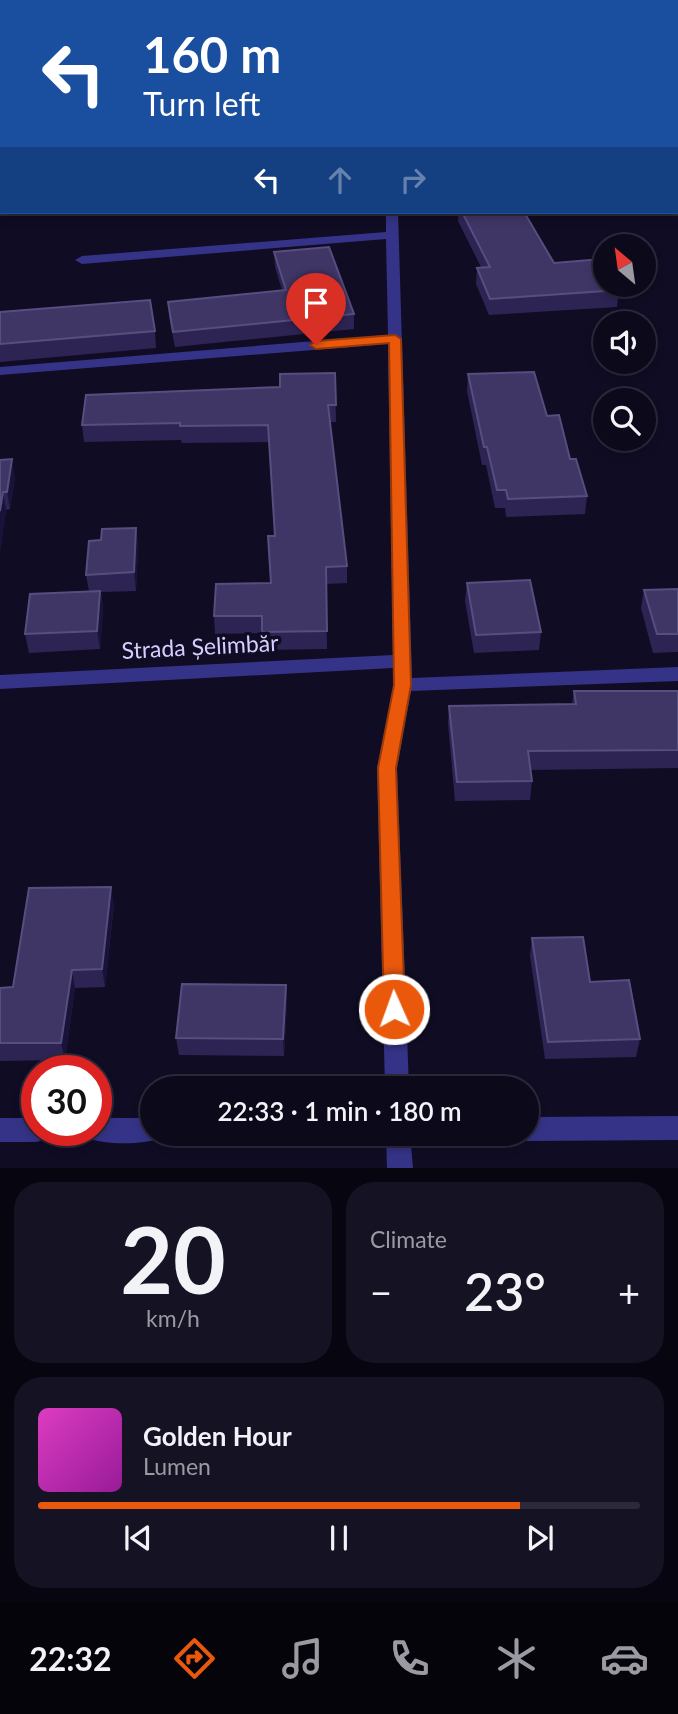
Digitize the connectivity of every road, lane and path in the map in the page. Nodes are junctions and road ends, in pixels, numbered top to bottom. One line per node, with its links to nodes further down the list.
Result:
1 (392, 214): 2 (street)
2 (393, 235): 3 (street); 4 (street)
3 (82, 260)
4 (395, 339): 5 (street); 6 (street)
5 (0, 371)
6 (402, 661): 8 (street, Strada Șelimbăr); 9 (street)
7 (678, 674): 9 (street)
8 (0, 682)
9 (403, 685): 10 (street)
10 (397, 1076)
11 (678, 1128): 13 (street)
12 (0, 1129): 14 (street)
13 (539, 1129)
14 (21, 1130)
15 (112, 1130): 16 (street)
16 (140, 1130)
17 (399, 1146): 18 (street)
18 (400, 1168)

